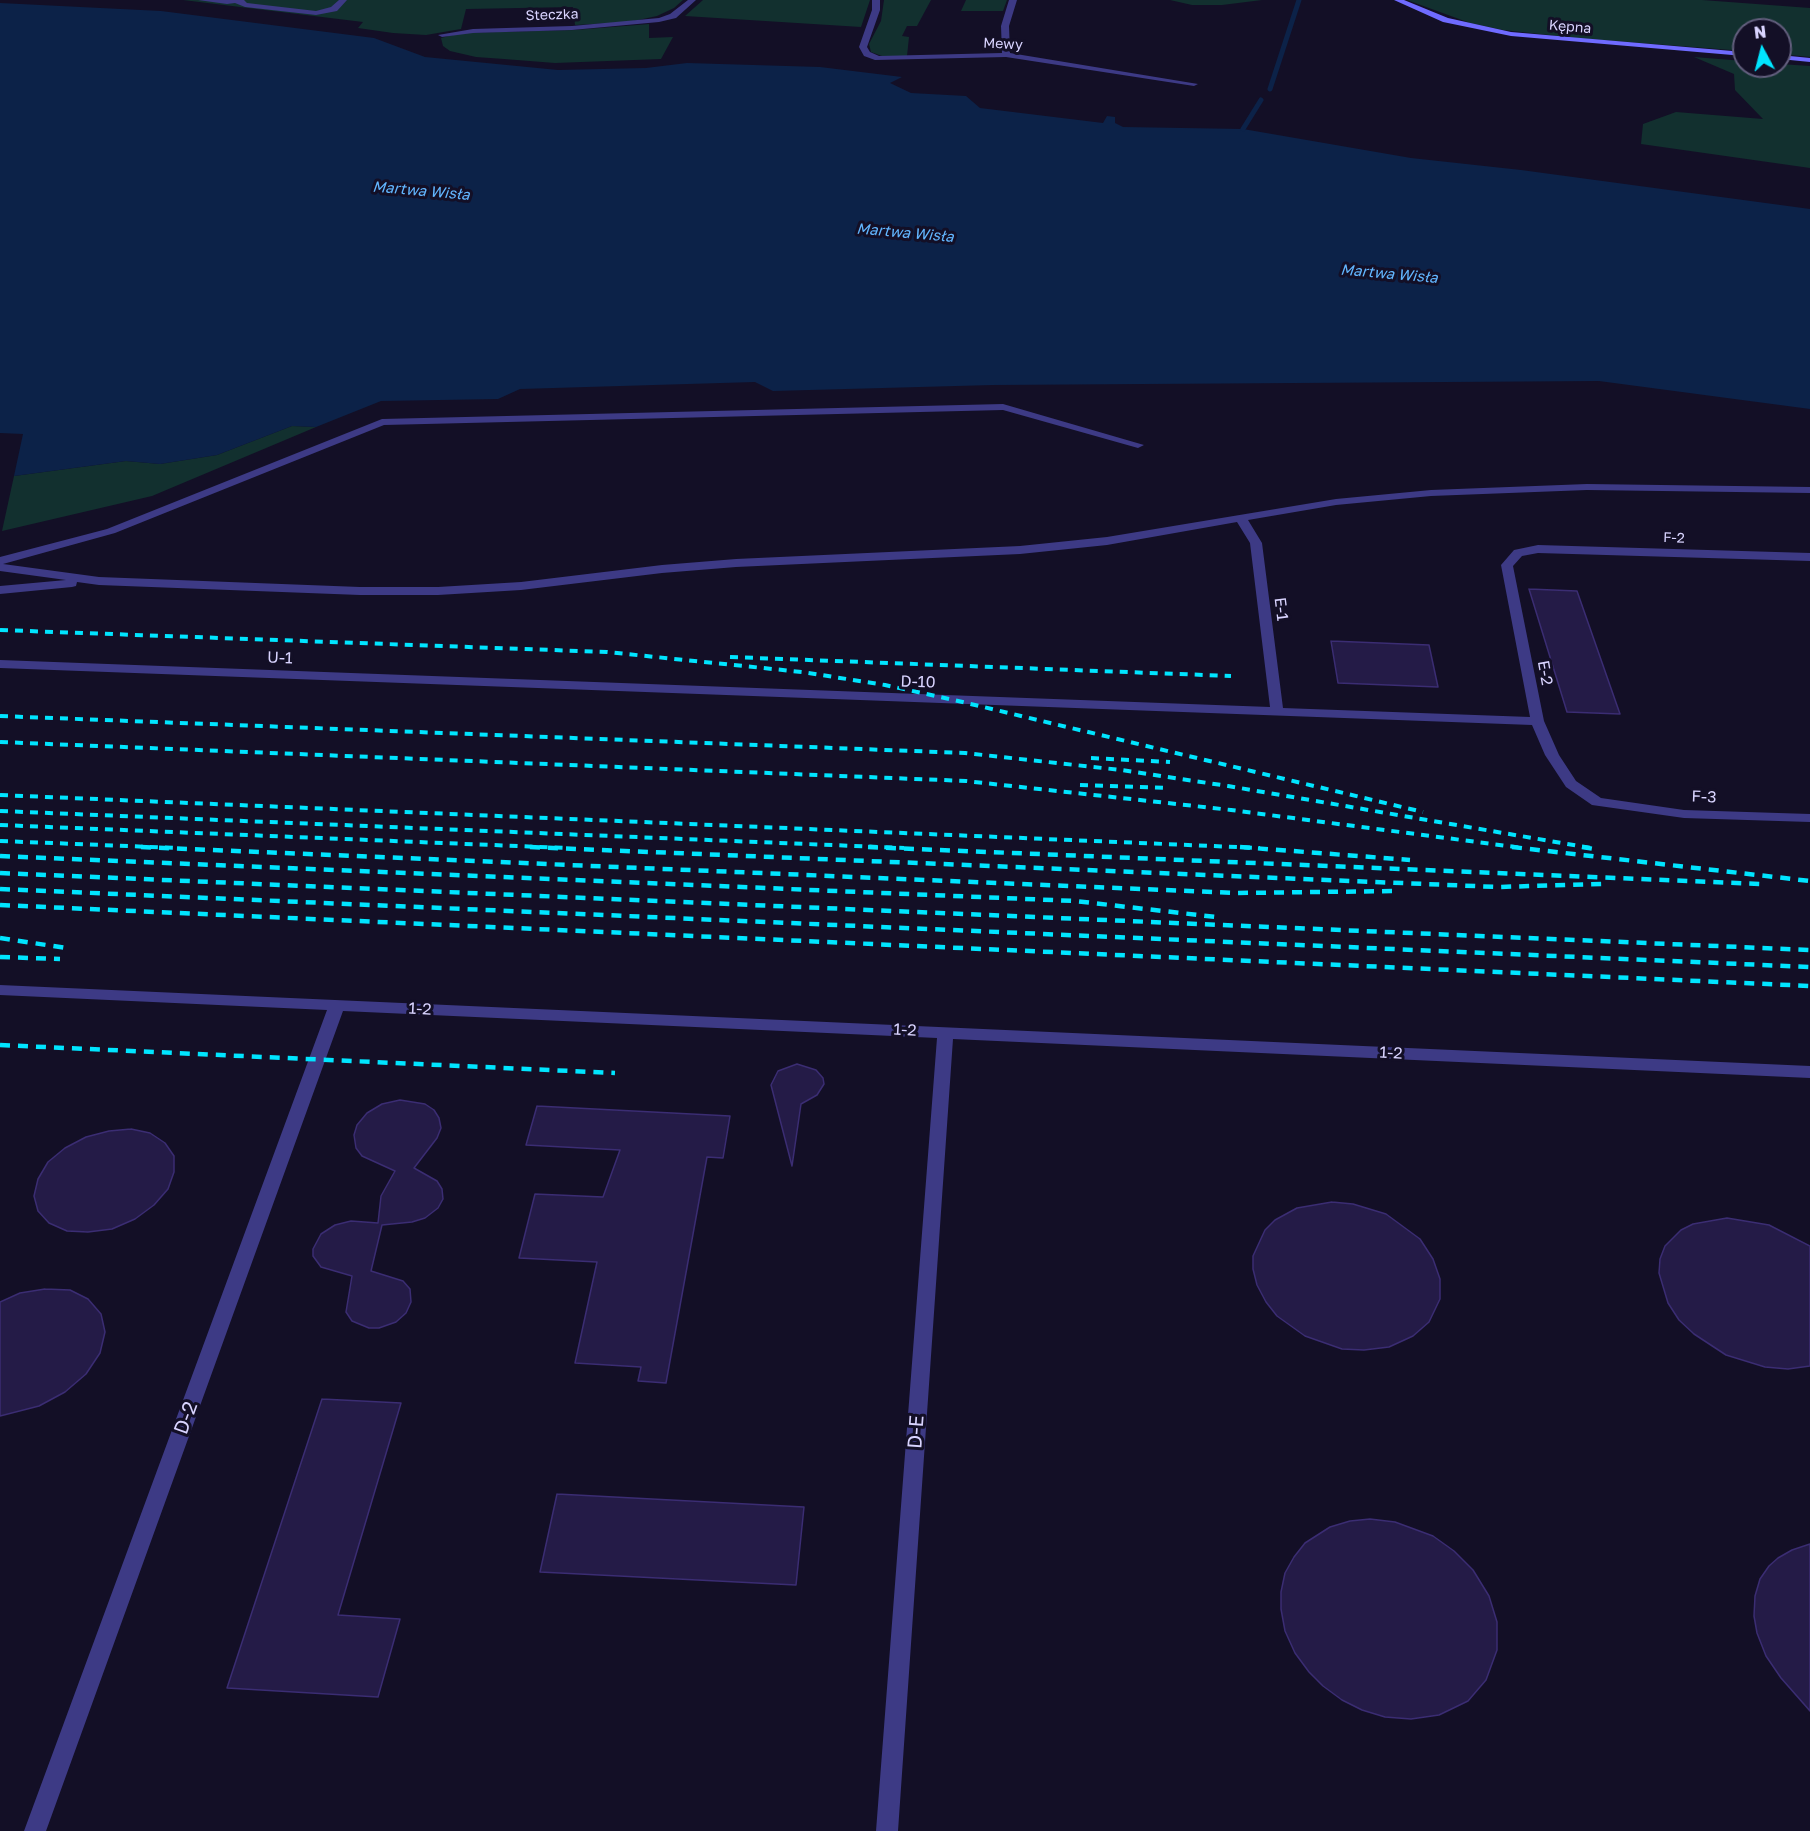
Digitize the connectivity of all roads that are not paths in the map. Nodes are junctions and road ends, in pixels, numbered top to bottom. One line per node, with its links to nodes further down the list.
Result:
1 (202, 0): 2 (street)
2 (238, 0): 3 (street)
3 (343, 0)
4 (692, 0): 8 (street, Steczka)
5 (876, 0): 10 (street, Mewy)
6 (1013, 0): 10 (street)
7 (1398, 0): 9 (street, Kępna)
8 (442, 35)
9 (1732, 53)
10 (1006, 55): 13 (street, Mewy)
11 (1792, 58): 12 (street)
12 (1810, 60)
13 (1194, 84)
14 (1138, 445): 19 (street)
15 (1810, 490): 16 (street)
16 (1240, 517): 21 (street); 25 (street, E-1)
17 (1538, 549): 18 (street, F-2); 26 (street, E-2)
18 (1810, 558)
19 (0, 561)
20 (0, 567): 21 (street)
21 (99, 580): 22 (street)
22 (0, 590)
23 (0, 664): 24 (street, U-1)
24 (558, 685): 25 (street, D-10)
25 (1277, 709): 26 (street, D-10)
26 (1537, 720): 27 (street, E-2)
27 (1597, 802): 28 (street, F-3)
28 (1810, 818)
29 (0, 990): 30 (street, 1-2)
30 (337, 1005): 31 (street, 1-2); 33 (street, D-2)
31 (945, 1032): 32 (street, 1-2); 34 (street, D-E)
32 (1810, 1072)
33 (34, 1831)
34 (887, 1831)

